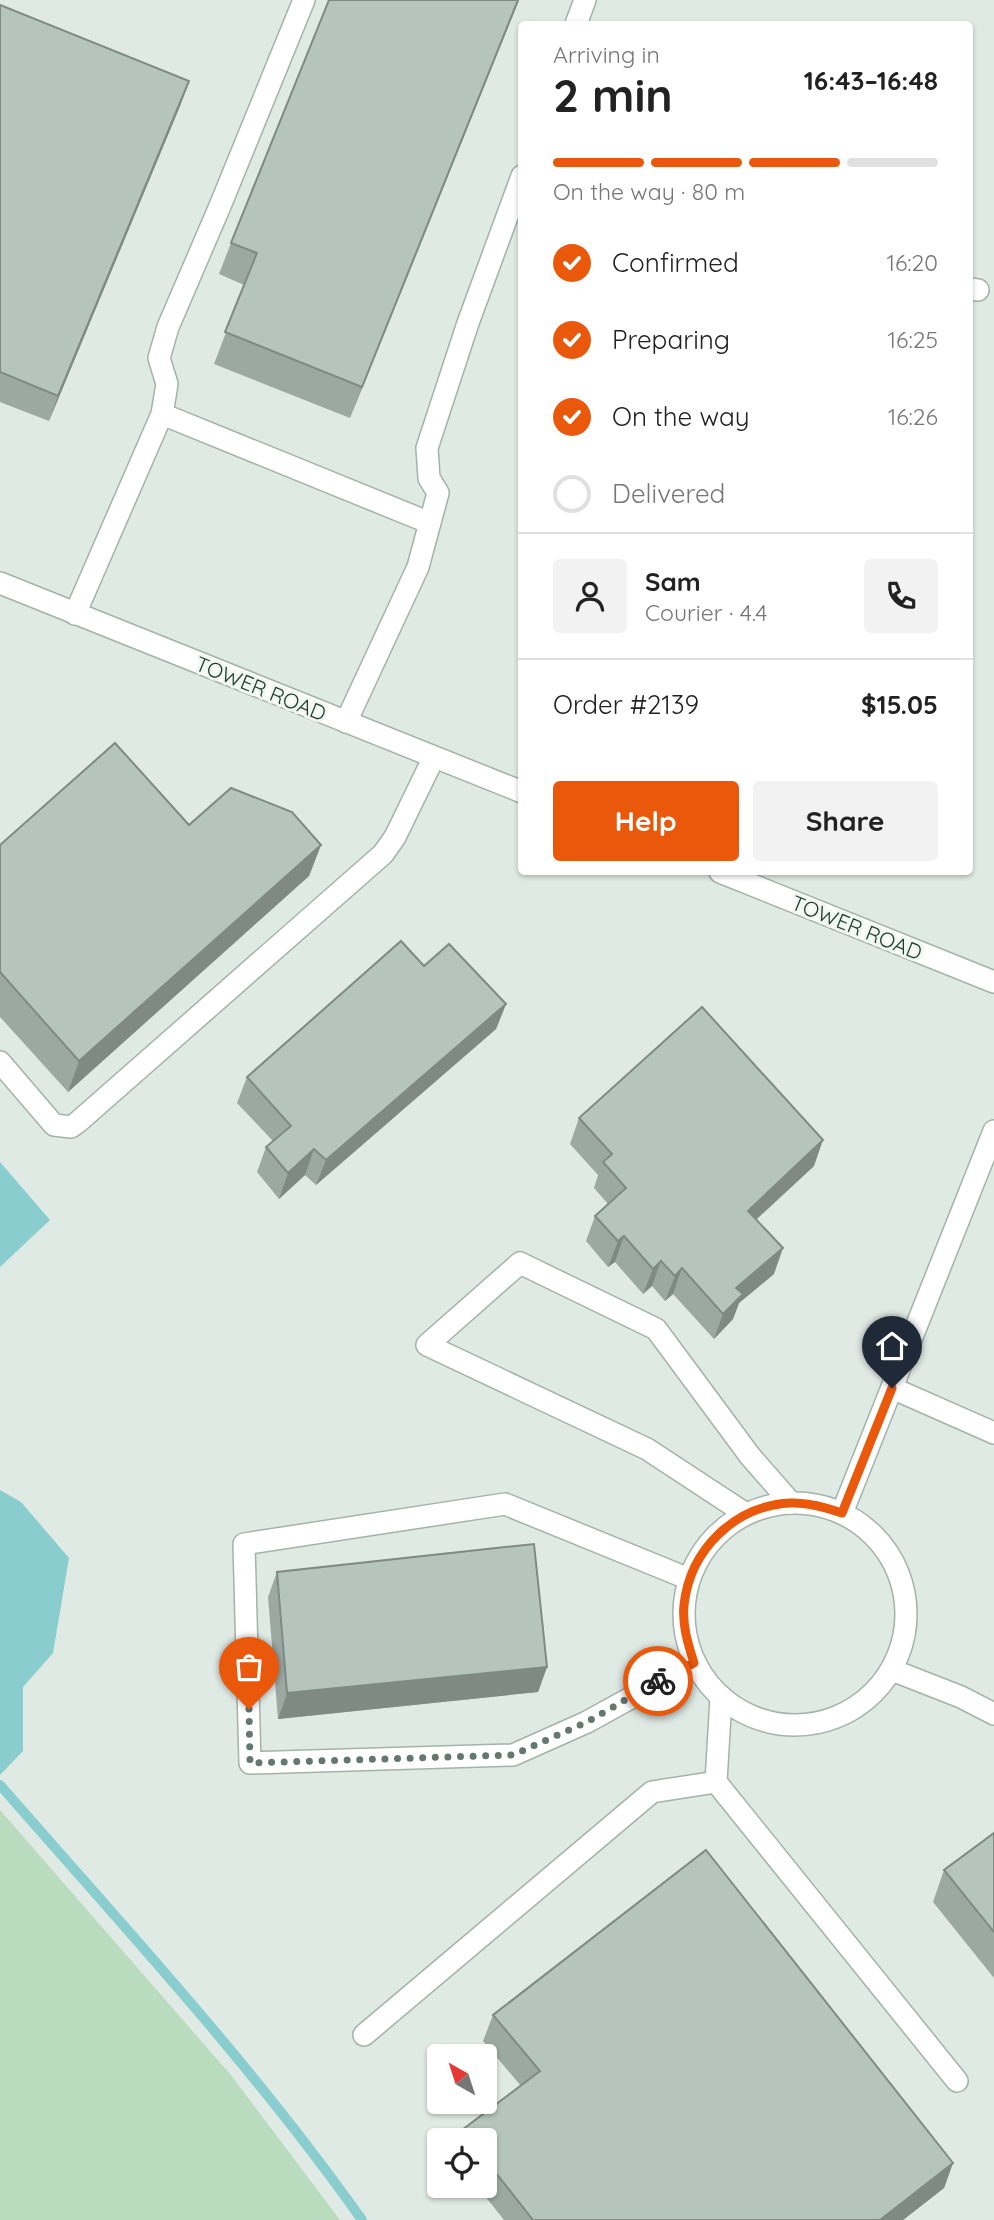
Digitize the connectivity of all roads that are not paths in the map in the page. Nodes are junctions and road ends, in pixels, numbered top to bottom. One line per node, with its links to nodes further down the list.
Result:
1 (304, 0): 5 (street)
2 (585, 0): 3 (street)
3 (577, 21)
4 (518, 187): 6 (street)
5 (162, 414): 6 (street); 8 (street)
6 (430, 523): 9 (street)
7 (0, 583): 8 (street, TOWER ROAD)
8 (75, 614): 9 (street, TOWER ROAD)
9 (345, 722): 10 (street, TOWER ROAD)
10 (434, 757): 11 (street, TOWER ROAD); 14 (street)
11 (518, 790)
12 (727, 875): 13 (street, TOWER ROAD)
13 (994, 982)
14 (0, 1062)
15 (994, 1130): 16 (street)
16 (892, 1388): 17 (street); 19 (street)
17 (994, 1433)
18 (791, 1503): 19 (street); 20 (street); 20 (street)
19 (842, 1513): 23 (street)
20 (746, 1514): 21 (street)
21 (689, 1579): 22 (street); 22 (street)
22 (694, 1663): 24 (street)
23 (892, 1670): 24 (street); 25 (street)
24 (721, 1698): 26 (street)
25 (994, 1714)
26 (716, 1782): 27 (street); 28 (street)
27 (365, 2035)
28 (957, 2081)

